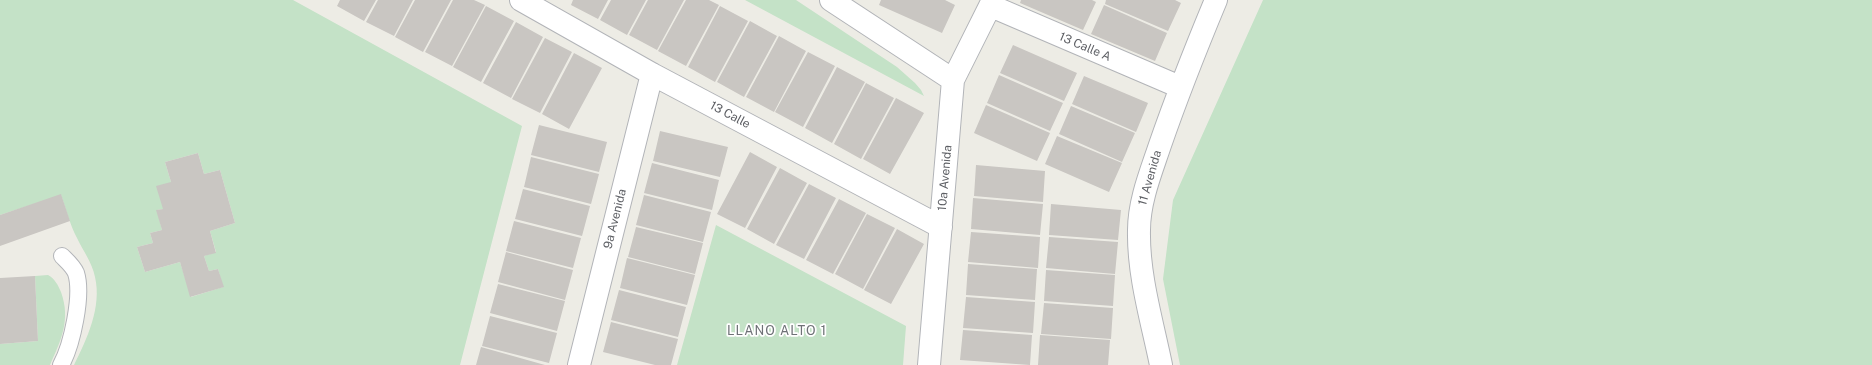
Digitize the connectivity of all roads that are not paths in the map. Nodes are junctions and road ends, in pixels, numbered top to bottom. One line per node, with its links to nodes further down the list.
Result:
1 (521, 0): 5 (street, 13 Calle)
2 (831, 0): 6 (street)
3 (1216, 0): 7 (street, 11 Avenida)
4 (992, 3): 6 (street, 10a Avenida); 7 (street, 13 Calle A)
5 (652, 74): 8 (street, 13 Calle); 11 (street, 9a Avenida)
6 (953, 80): 8 (street, 10a Avenida)
7 (1180, 87): 13 (street, 11 Avenida)
8 (941, 227): 12 (street, 10a Avenida)
9 (62, 256): 10 (lane)
10 (62, 365)
11 (578, 365)
12 (929, 365)
13 (1161, 365)

